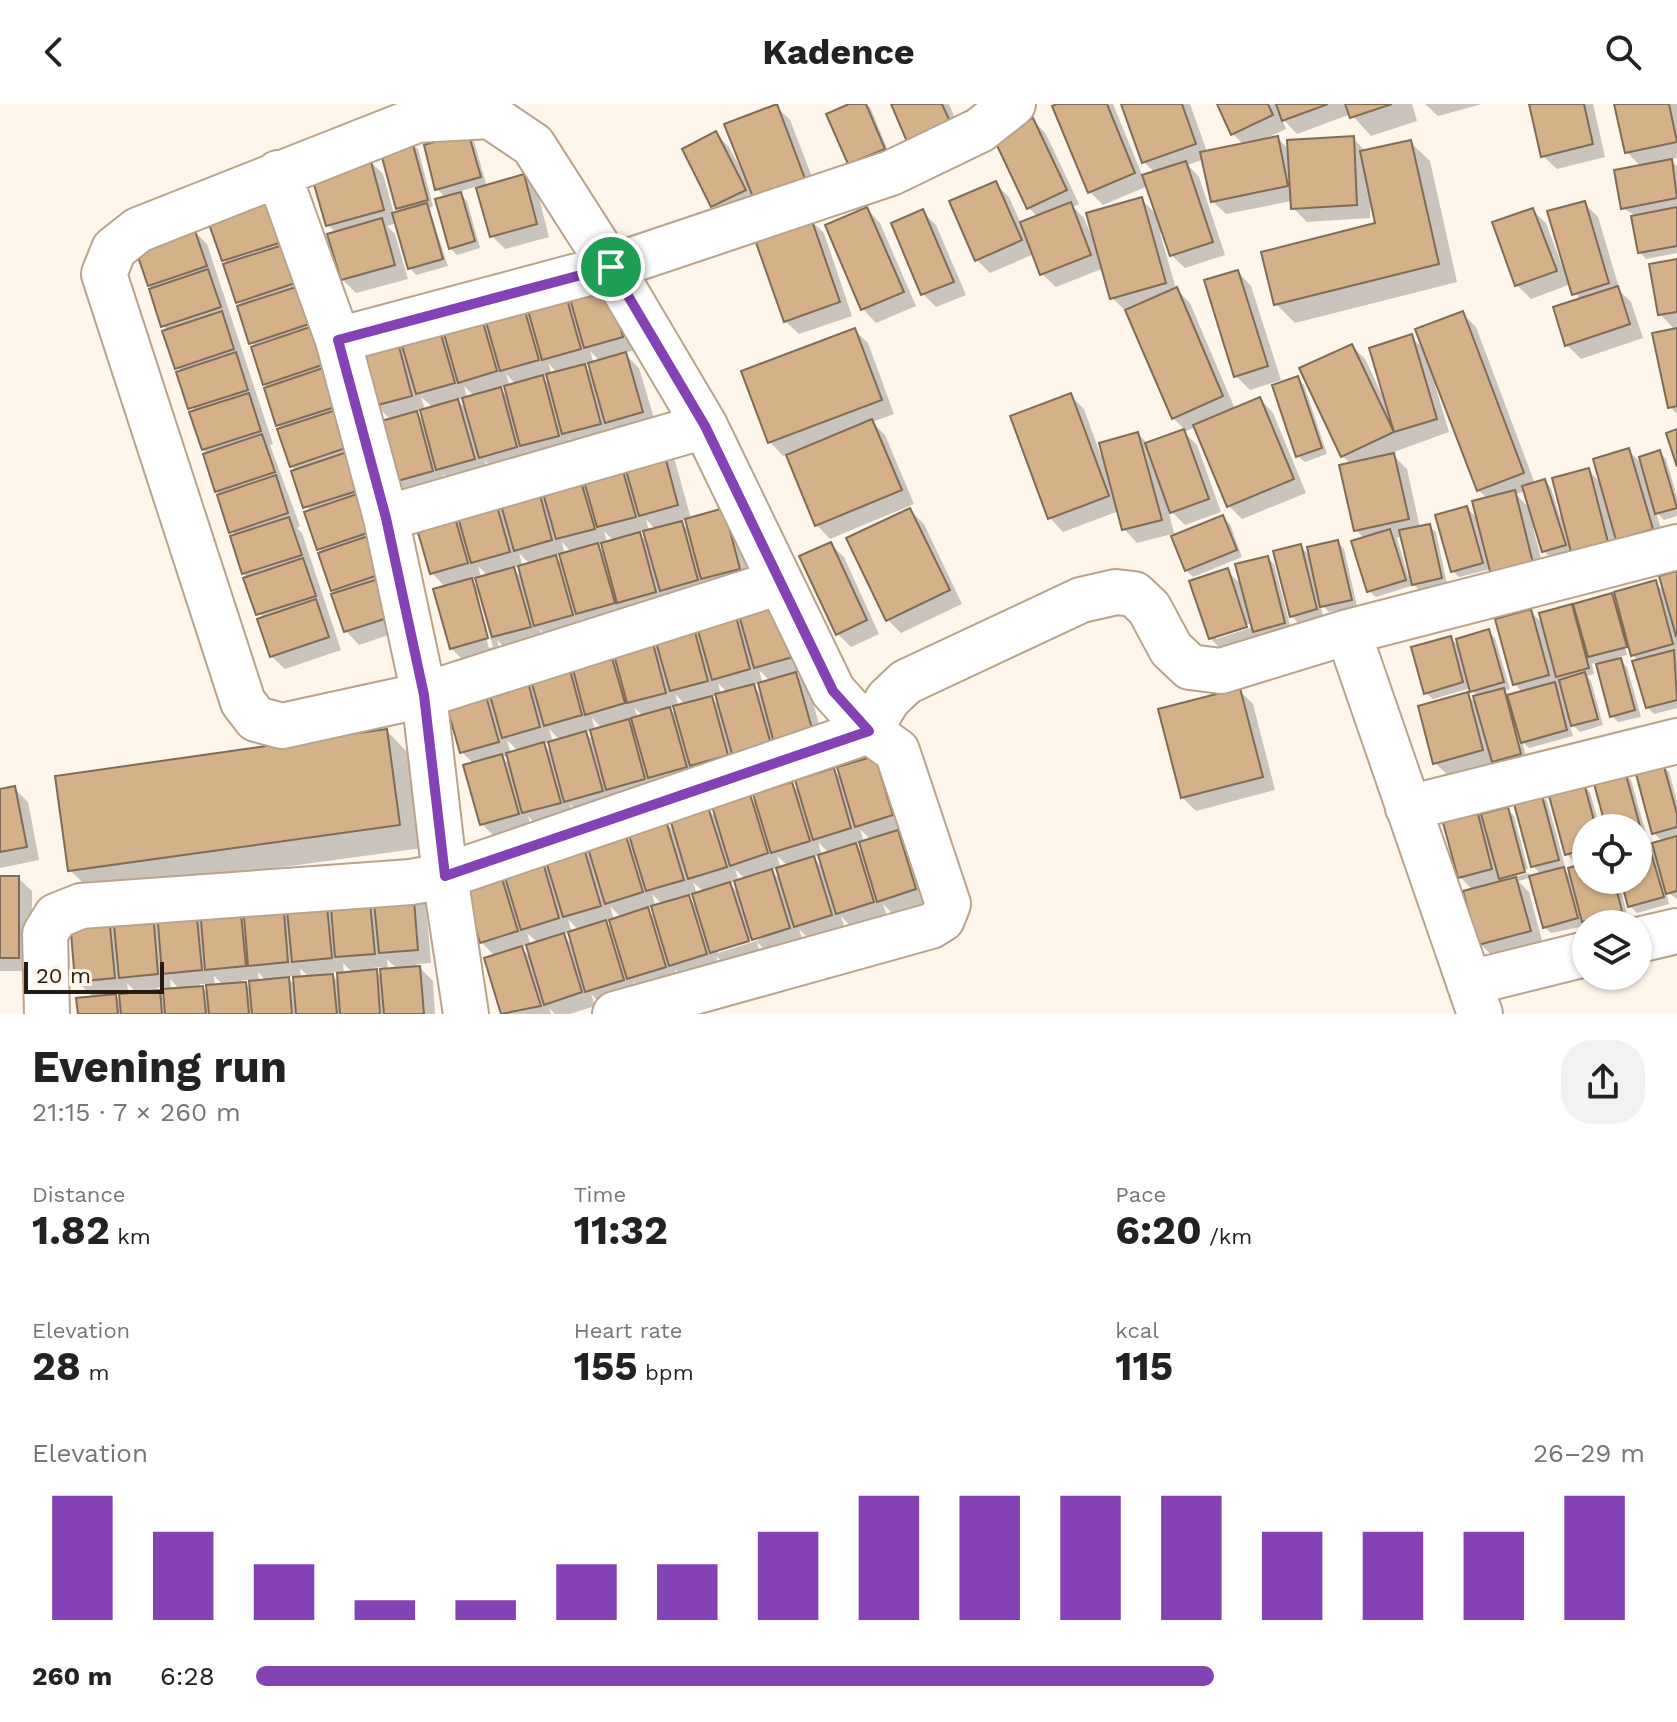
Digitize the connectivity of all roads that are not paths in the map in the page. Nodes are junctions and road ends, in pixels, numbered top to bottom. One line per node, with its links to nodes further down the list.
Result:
1 (415, 112): 3 (street); 4 (street)
2 (989, 113): 4 (street)
3 (278, 173): 5 (street); 11 (street)
4 (611, 267): 5 (street); 6 (street)
5 (338, 340): 7 (street)
6 (705, 426): 7 (street); 9 (street)
7 (386, 518): 11 (street)
8 (1677, 547): 10 (street)
9 (780, 582): 11 (street); 12 (street)
10 (1348, 632): 12 (street); 14 (street)
11 (424, 695): 15 (street)
12 (869, 731): 15 (street); 22 (street)
13 (1677, 741): 14 (street)
14 (1408, 808): 19 (street)
15 (445, 876): 20 (street); 21 (street)
16 (1677, 931): 17 (street)
17 (1652, 937)
18 (1572, 960): 19 (street)
19 (1474, 999)
20 (47, 1014)
21 (466, 1014)
22 (615, 1014)

